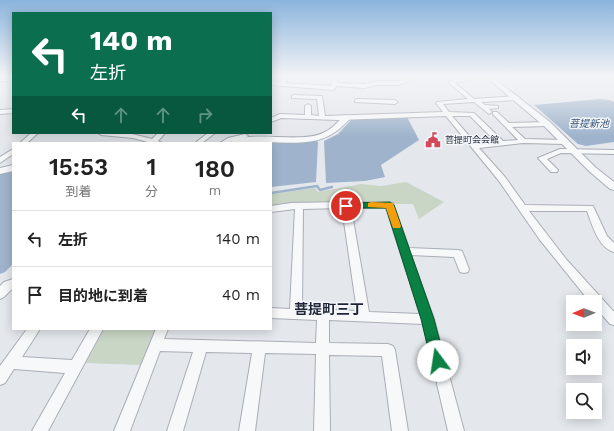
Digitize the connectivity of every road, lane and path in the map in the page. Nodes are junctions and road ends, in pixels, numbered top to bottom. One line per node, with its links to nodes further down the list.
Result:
1 (468, 96): 5 (street)
2 (514, 96): 4 (street)
3 (294, 97): 14 (street)
4 (517, 98): 5 (street); 16 (street)
5 (474, 101): 10 (street); 17 (street)
6 (395, 102): 11 (street)
7 (308, 106): 13 (street)
8 (12, 111): 9 (street)
9 (0, 112)
10 (447, 115): 11 (street); 30 (street); 31 (street)
11 (360, 116): 12 (street)
12 (347, 117): 14 (street); 28 (street)
13 (308, 118): 14 (street); 15 (street)
14 (322, 118)
15 (272, 120)
16 (547, 124): 17 (street); 29 (street)
17 (506, 125): 23 (street)
18 (34, 134): 24 (street)
19 (112, 134): 21 (street)
20 (211, 134): 26 (street)
21 (133, 136): 25 (street)
22 (245, 136): 27 (street)
23 (522, 141): 29 (street); 30 (street)
24 (23, 142)
25 (156, 142)
26 (199, 142)
27 (225, 142)
28 (239, 142)
29 (565, 142): 33 (street)
30 (501, 143): 31 (street)
31 (475, 146): 42 (street)
32 (12, 151): 35 (street)
33 (575, 151): 34 (street); 37 (street); 39 (street)
34 (614, 152)
35 (1, 159)
36 (12, 168): 38 (street)
37 (554, 170)
38 (0, 171)
39 (614, 187)
40 (299, 206): 41 (street); 43 (street); 50 (street)
41 (346, 206): 45 (street); 53 (street)
42 (523, 208): 44 (street); 52 (street)
43 (272, 209)
44 (614, 249)
45 (405, 251): 46 (street); 54 (street)
46 (464, 269)
47 (7, 285): 48 (street)
48 (0, 294)
49 (272, 313): 50 (street)
50 (296, 314): 51 (street)
51 (323, 315): 53 (street); 61 (street)
52 (612, 315)
53 (364, 317): 54 (street)
54 (428, 319): 71 (street)
55 (33, 330): 62 (street)
56 (96, 330): 63 (street)
57 (162, 330): 58 (street)
58 (156, 345): 59 (street); 66 (street)
59 (200, 346): 60 (street); 67 (street)
60 (259, 347): 61 (street); 68 (street)
61 (322, 349): 69 (street); 70 (street)
62 (10, 363): 63 (street); 64 (street)
63 (76, 367): 65 (street)
64 (0, 378)
65 (40, 431)
66 (122, 431)
67 (175, 431)
68 (247, 431)
69 (322, 431)
70 (400, 431)
71 (456, 431)

